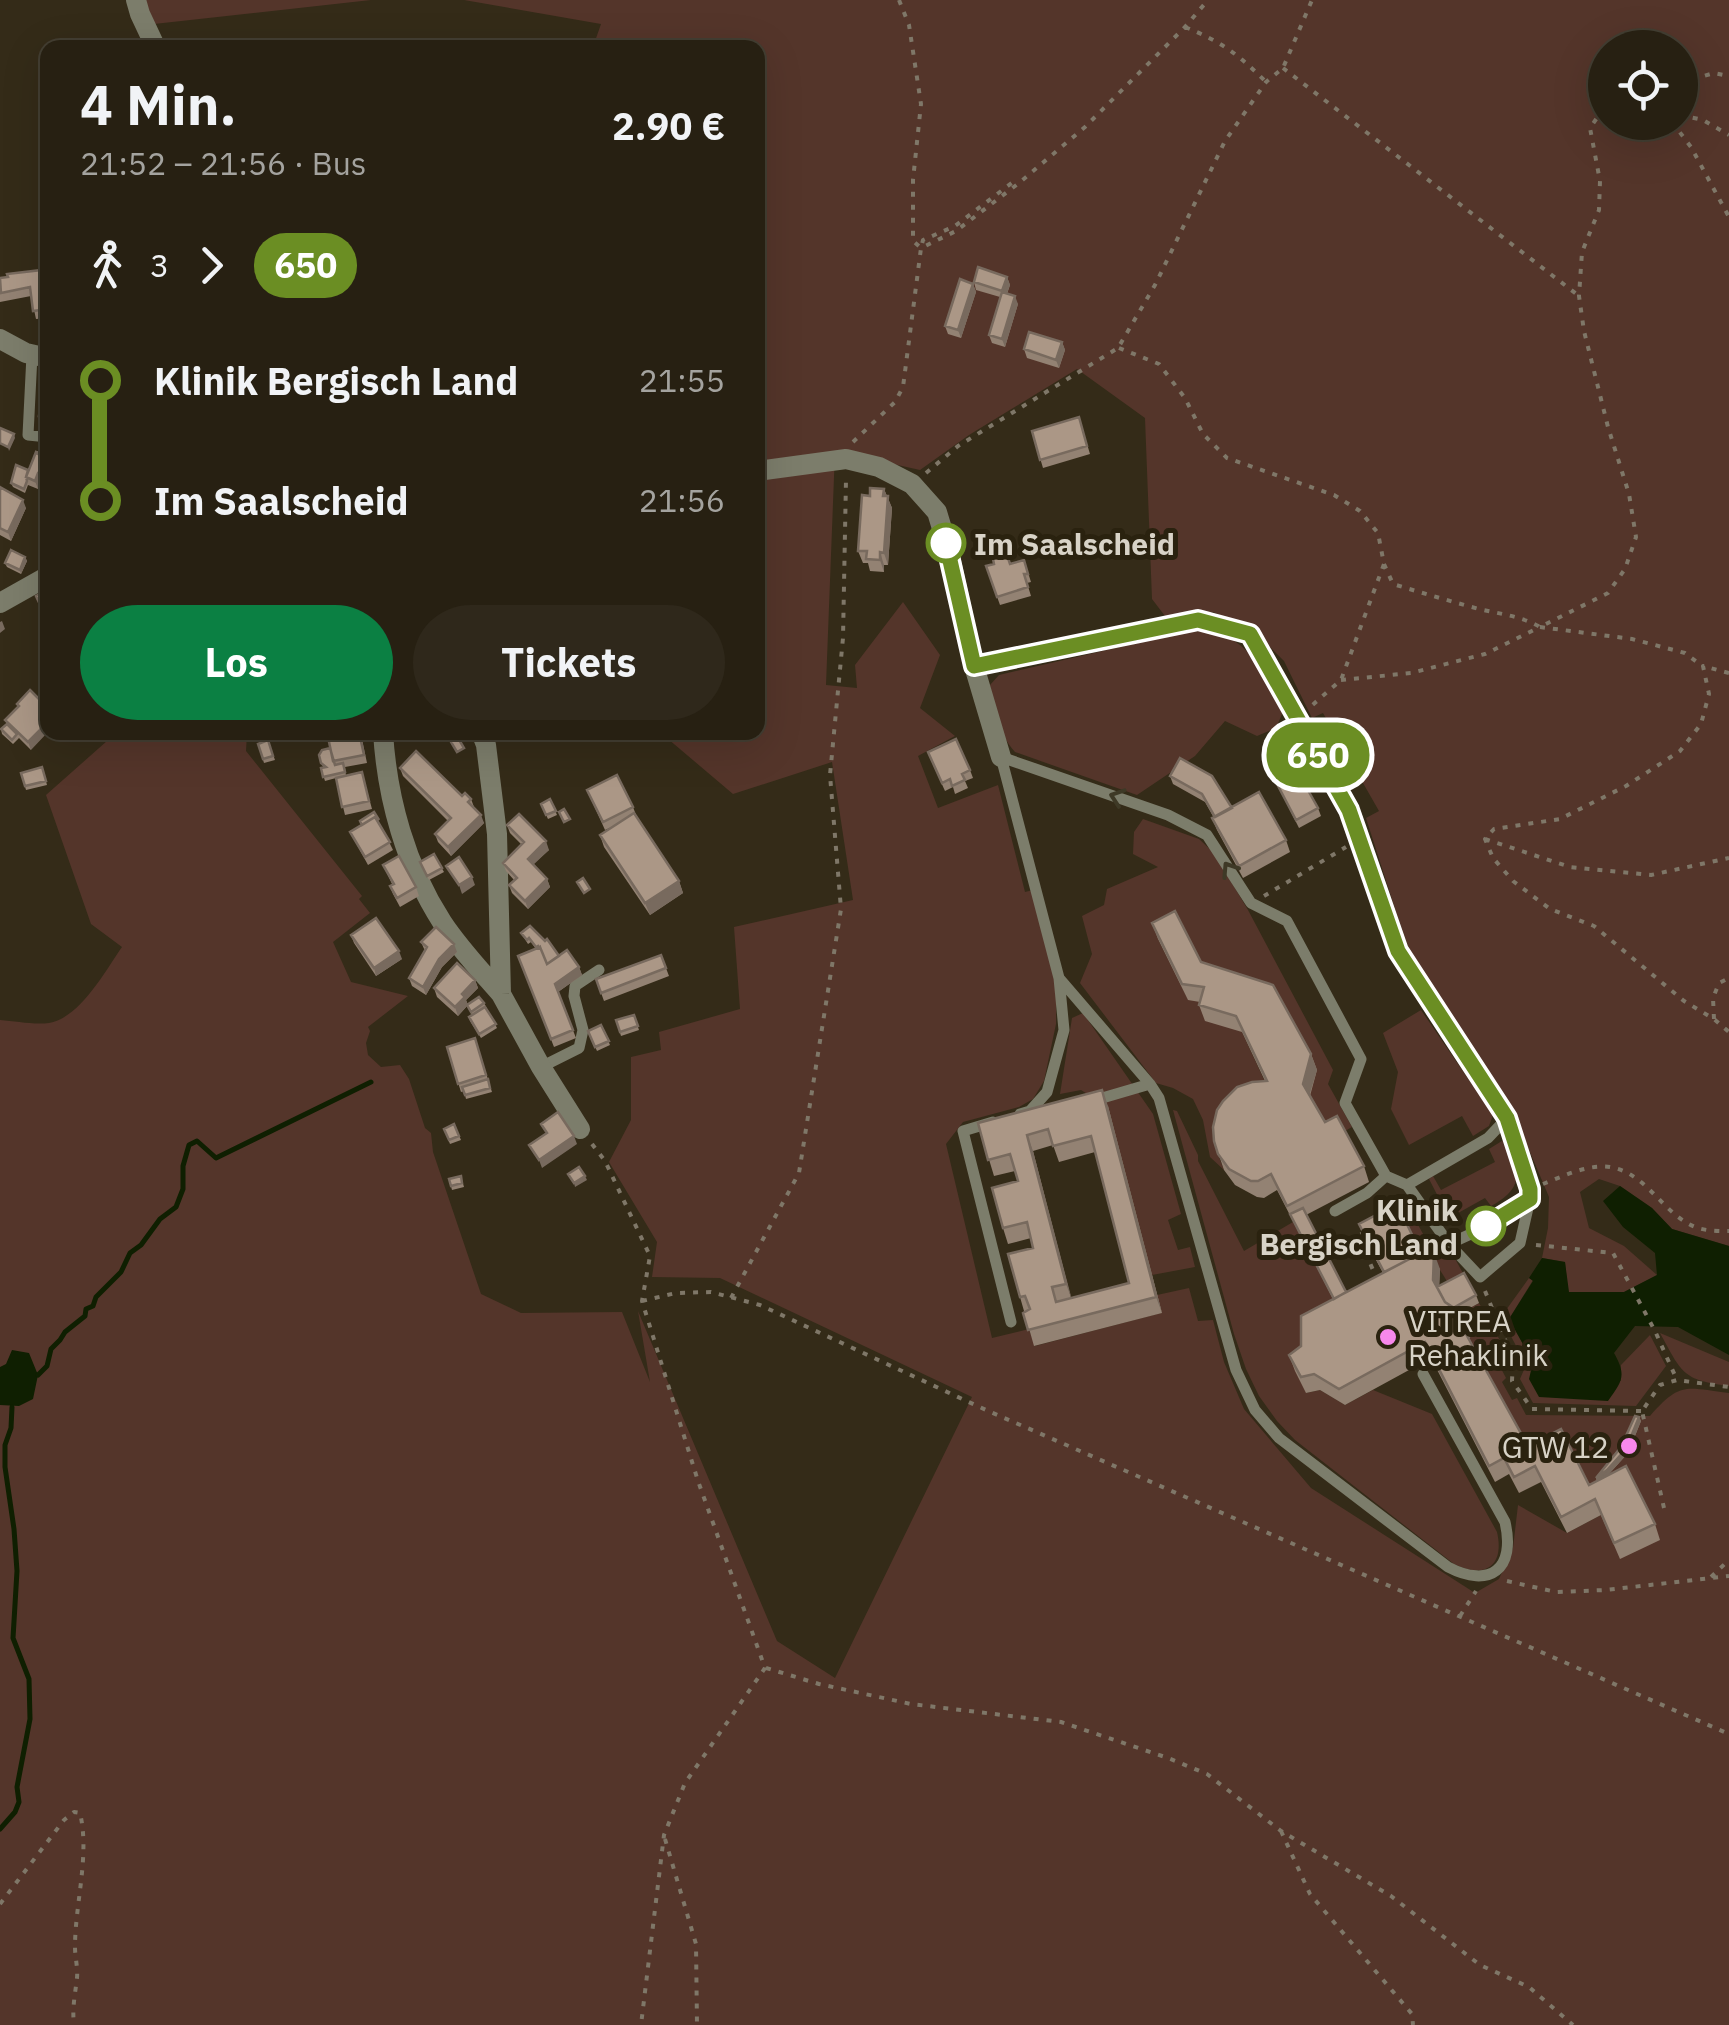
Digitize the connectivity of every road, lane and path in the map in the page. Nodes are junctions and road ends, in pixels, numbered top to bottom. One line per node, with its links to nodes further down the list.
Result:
1 (136, 0): 6 (street)
2 (898, 0): 17 (path)
3 (1208, 0): 5 (path)
4 (1312, 0): 7 (path)
5 (1185, 27): 10 (path); 17 (path)
6 (152, 40)
7 (1283, 68): 10 (path); 18 (path)
8 (1729, 76): 9 (path)
9 (1698, 78)
10 (1266, 82): 20 (path)
11 (1698, 119): 12 (path)
12 (1729, 134)
13 (1592, 140): 18 (path)
14 (1686, 140): 16 (path)
15 (1014, 182): 17 (path)
16 (1729, 217)
17 (920, 248): 23 (path)
18 (1579, 296): 29 (path)
19 (0, 339): 21 (street)
20 (1118, 348): 25 (path); 26 (path)
21 (40, 356): 22 (lane)
22 (40, 436)
23 (846, 459): 24 (street); 25 (street); 63 (path)
24 (765, 470)
25 (912, 484): 30 (street)
26 (1384, 564): 29 (path); 33 (path)
27 (40, 580): 28 (street)
28 (0, 603)
29 (1540, 627): 31 (path); 33 (path)
30 (974, 666): 34 (lane); 37 (street)
31 (1703, 666): 32 (path); 39 (path)
32 (1729, 673)
33 (1341, 680): 34 (path)
34 (1298, 718): 38 (lane)
35 (384, 740): 45 (street)
36 (484, 740): 45 (street)
37 (1001, 757): 43 (lane); 53 (lane, one-way to 37)
38 (1359, 839): 41 (path); 51 (lane)
39 (1485, 839): 40 (path); 46 (path)
40 (1729, 858)
41 (1280, 887)
42 (599, 970): 48 (lane)
43 (1059, 978): 49 (lane); 65 (lane)
44 (1729, 978): 46 (path)
45 (501, 994): 48 (street)
46 (1714, 1019): 47 (path)
47 (1729, 1032)
48 (540, 1067): 52 (street)
49 (1150, 1084): 50 (lane); 72 (lane)
50 (1085, 1103)
51 (1507, 1118): 54 (lane); 55 (lane)
52 (580, 1129): 64 (path)
53 (1386, 1176): 54 (lane); 56 (lane)
54 (1407, 1185): 60 (lane)
55 (1530, 1194): 58 (path); 59 (lane); 60 (lane)
56 (1335, 1210)
57 (1368, 1230): 62 (path)
58 (1729, 1231)
59 (1520, 1243): 61 (lane); 67 (path)
60 (1450, 1244): 61 (lane)
61 (1480, 1278): 69 (path)
62 (1384, 1292)
63 (731, 1298): 64 (path); 75 (path)
64 (642, 1301): 76 (path)
65 (1011, 1322)
66 (1423, 1374): 72 (lane)
67 (1677, 1380): 68 (path); 69 (path)
68 (1729, 1388)
69 (1642, 1411): 70 (path)
70 (1664, 1508)
71 (1729, 1560): 74 (path)
72 (1486, 1576): 74 (path); 75 (path)
73 (1729, 1576): 74 (path)
74 (1711, 1577)
75 (1460, 1616): 77 (path)
76 (765, 1668): 78 (path); 79 (path)
77 (1729, 1734)
78 (1280, 1831): 84 (path); 85 (path)
79 (664, 1835): 82 (path); 83 (path)
80 (0, 1904): 81 (path)
81 (74, 2025)
82 (641, 2025)
83 (697, 2025)
84 (1413, 2025)
85 (1572, 2025)

